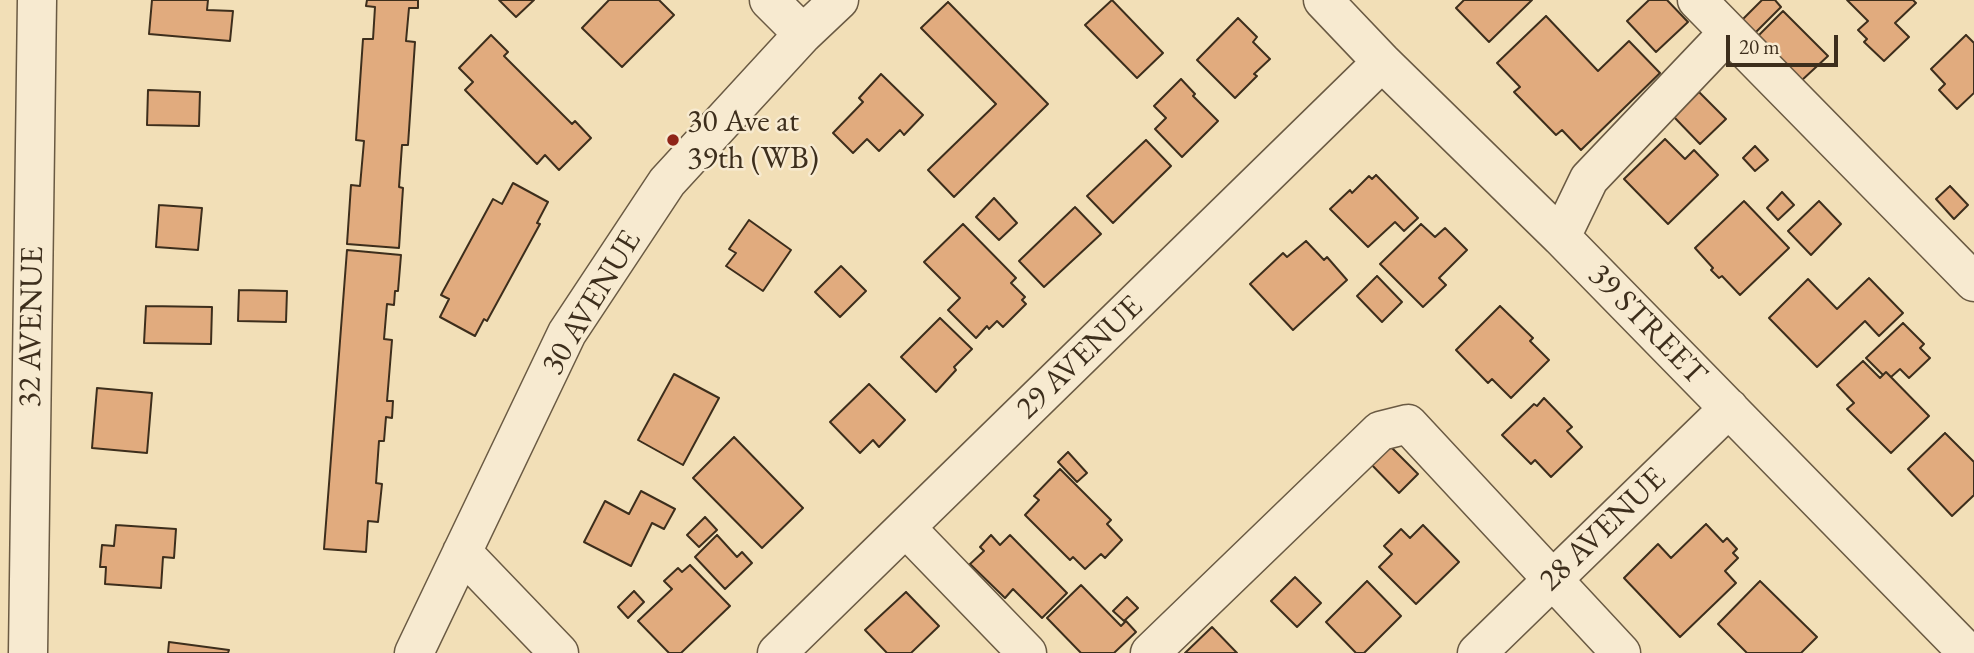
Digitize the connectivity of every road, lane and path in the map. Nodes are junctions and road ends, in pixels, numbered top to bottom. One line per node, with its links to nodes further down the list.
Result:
1 (37, 0): 15 (street, 32 AVENUE)
2 (769, 0): 7 (street)
3 (839, 0): 7 (street, 30 AVENUE)
4 (1323, 0): 8 (street, 39 STREET)
5 (1697, 0): 6 (street)
6 (1728, 33): 9 (street); 10 (street)
7 (803, 34): 13 (street, 30 AVENUE)
8 (1382, 62): 9 (street, 39 STREET); 12 (street, 29 AVENUE)
9 (1561, 237): 11 (street, 39 STREET)
10 (1974, 282)
11 (1729, 408): 14 (street, 28 AVENUE); 23 (street, 39 STREET)
12 (907, 529): 18 (street, 29 AVENUE); 19 (street)
13 (462, 552): 16 (street, 30 AVENUE); 17 (street)
14 (1553, 578): 20 (street); 21 (street, 28 AVENUE); 22 (street)
15 (28, 653)
16 (414, 653)
17 (559, 653)
18 (777, 653)
19 (1027, 653)
20 (1150, 653)
21 (1477, 653)
22 (1621, 653)
23 (1968, 653)

